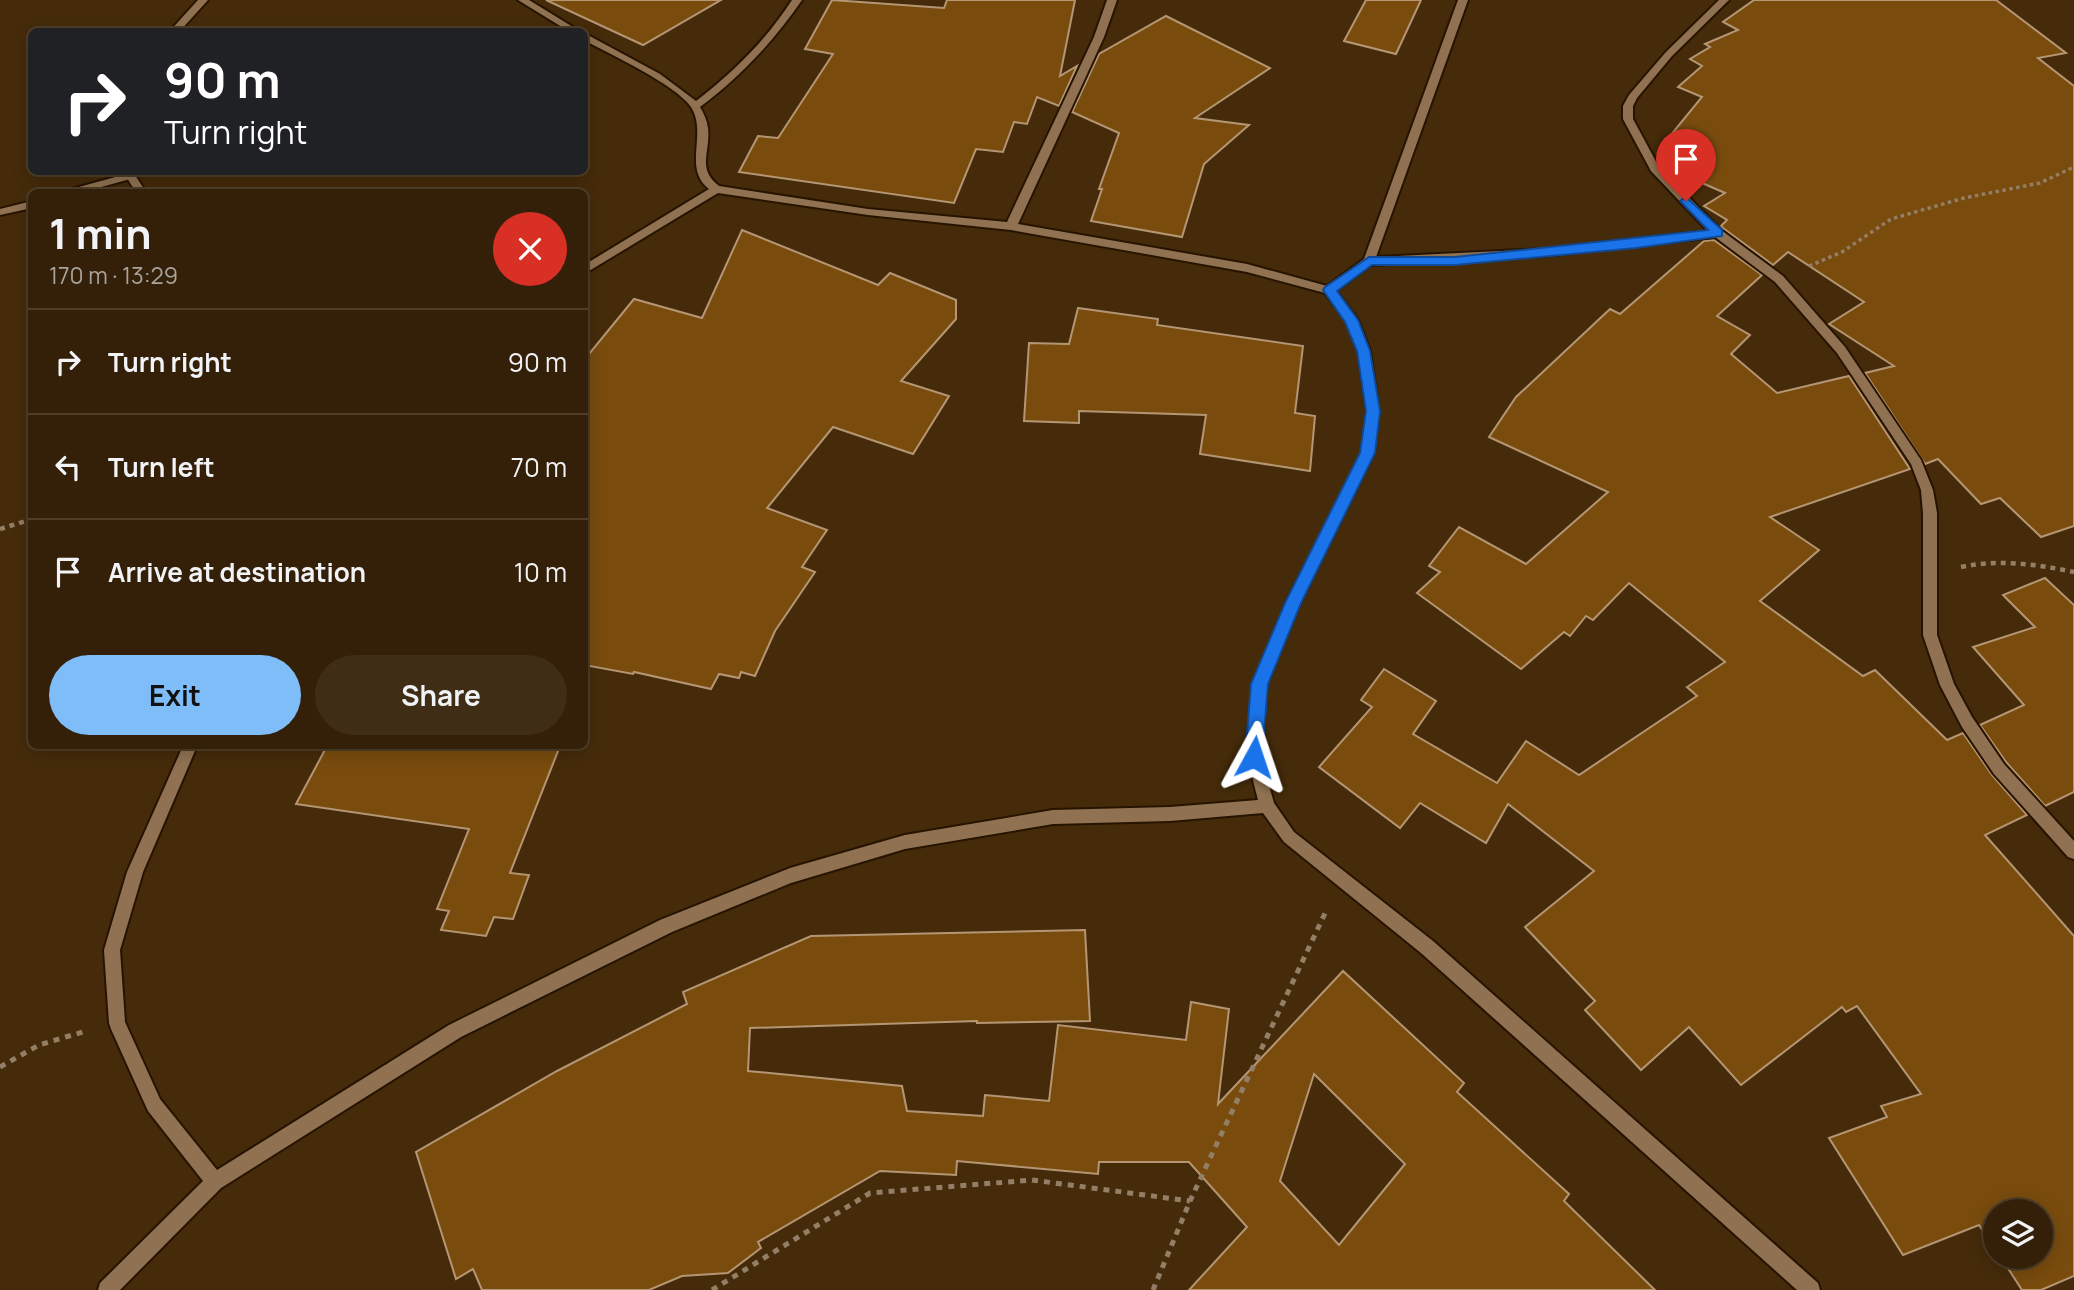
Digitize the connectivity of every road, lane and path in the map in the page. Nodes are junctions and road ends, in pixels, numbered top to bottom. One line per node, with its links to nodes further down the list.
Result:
1 (203, 0): 7 (street)
2 (523, 0): 8 (street)
3 (797, 0): 10 (street)
4 (1112, 0): 17 (street)
5 (1463, 0): 19 (street)
6 (1724, 0): 18 (street)
7 (177, 28)
8 (570, 28)
9 (588, 38): 10 (street)
10 (695, 106): 14 (street)
11 (2074, 167): 21 (path)
12 (126, 175): 13 (street)
13 (82, 189)
14 (716, 189): 17 (street); 20 (street)
15 (28, 205): 16 (street)
16 (0, 212)
17 (1011, 226): 22 (street)
18 (1717, 233): 19 (street); 21 (street)
19 (1369, 261): 22 (street)
20 (588, 268)
21 (1779, 279): 26 (street)
22 (1329, 290): 28 (street)
23 (28, 520): 24 (path)
24 (0, 529)
25 (2074, 572): 26 (path)
26 (1932, 574): 29 (street)
27 (189, 749): 31 (street)
28 (1267, 806): 30 (street); 33 (street)
29 (2074, 852)
30 (1341, 881): 34 (path); 38 (street)
31 (117, 1023): 32 (path); 33 (street)
32 (0, 1067)
33 (215, 1182): 35 (street)
34 (1190, 1201): 36 (path); 37 (path)
35 (107, 1290)
36 (712, 1290)
37 (1153, 1290)
38 (1811, 1290)

